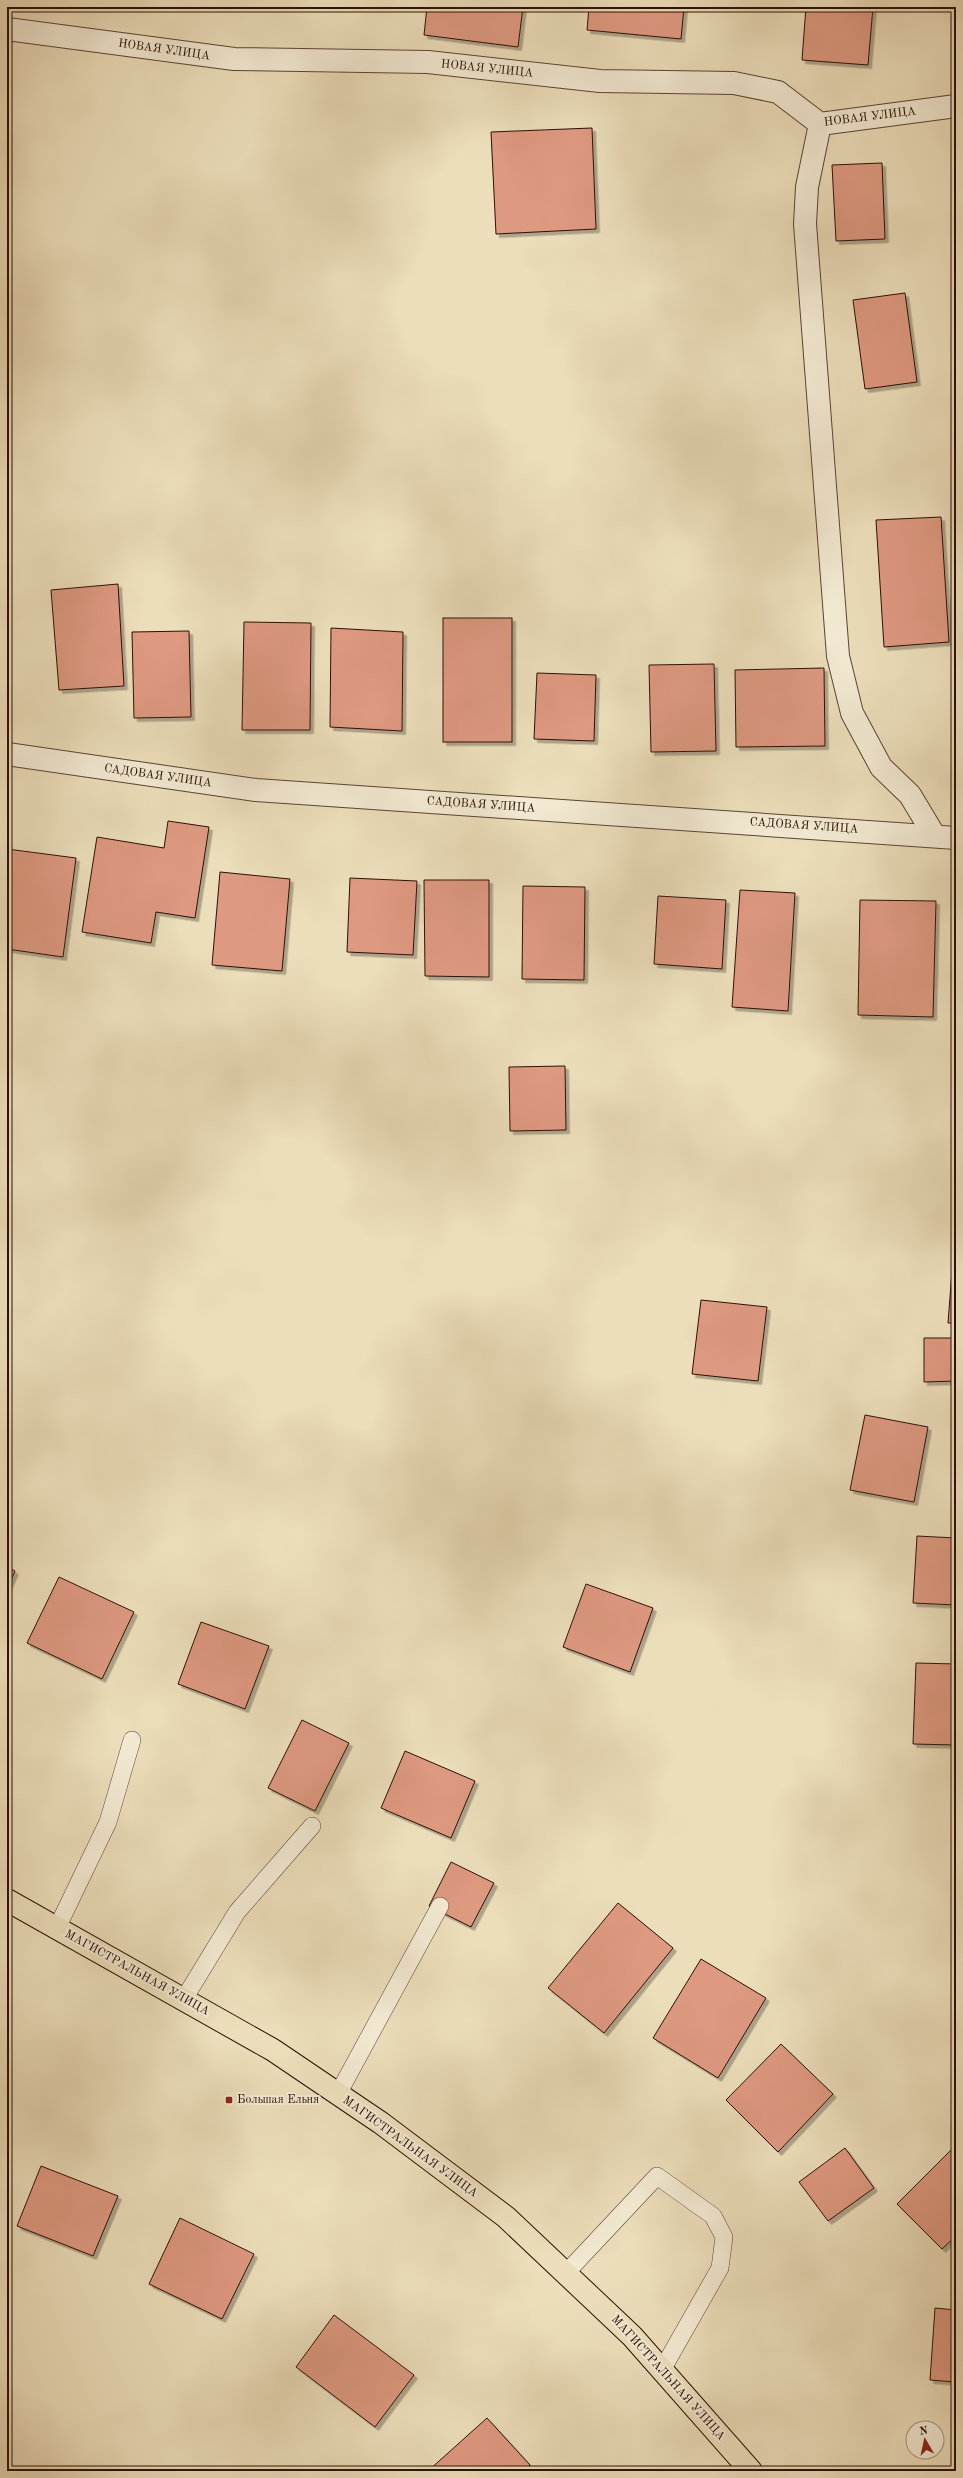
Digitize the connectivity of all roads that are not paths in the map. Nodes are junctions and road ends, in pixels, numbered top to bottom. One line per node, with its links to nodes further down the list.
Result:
1 (7, 29): 3 (street, НОВАЯ УЛИЦА)
2 (956, 106): 3 (street, НОВАЯ УЛИЦА)
3 (820, 124): 5 (street)
4 (7, 754): 5 (street, САДОВАЯ УЛИЦА)
5 (934, 835): 6 (street, САДОВАЯ УЛИЦА)
6 (956, 838)
7 (132, 1740): 11 (lane)
8 (312, 1826): 12 (lane)
9 (7, 1900): 11 (main road, МАГИСТРАЛЬНАЯ УЛИЦА)
10 (440, 1906): 13 (lane)
11 (57, 1928): 12 (main road, МАГИСТРАЛЬНАЯ УЛИЦА)
12 (184, 1999): 13 (main road, МАГИСТРАЛЬНАЯ УЛИЦА)
13 (338, 2094): 14 (main road, МАГИСТРАЛЬНАЯ УЛИЦА)
14 (566, 2273): 15 (main road, МАГИСТРАЛЬНАЯ УЛИЦА); 15 (lane)
15 (662, 2370): 16 (main road, МАГИСТРАЛЬНАЯ УЛИЦА)
16 (751, 2471)

